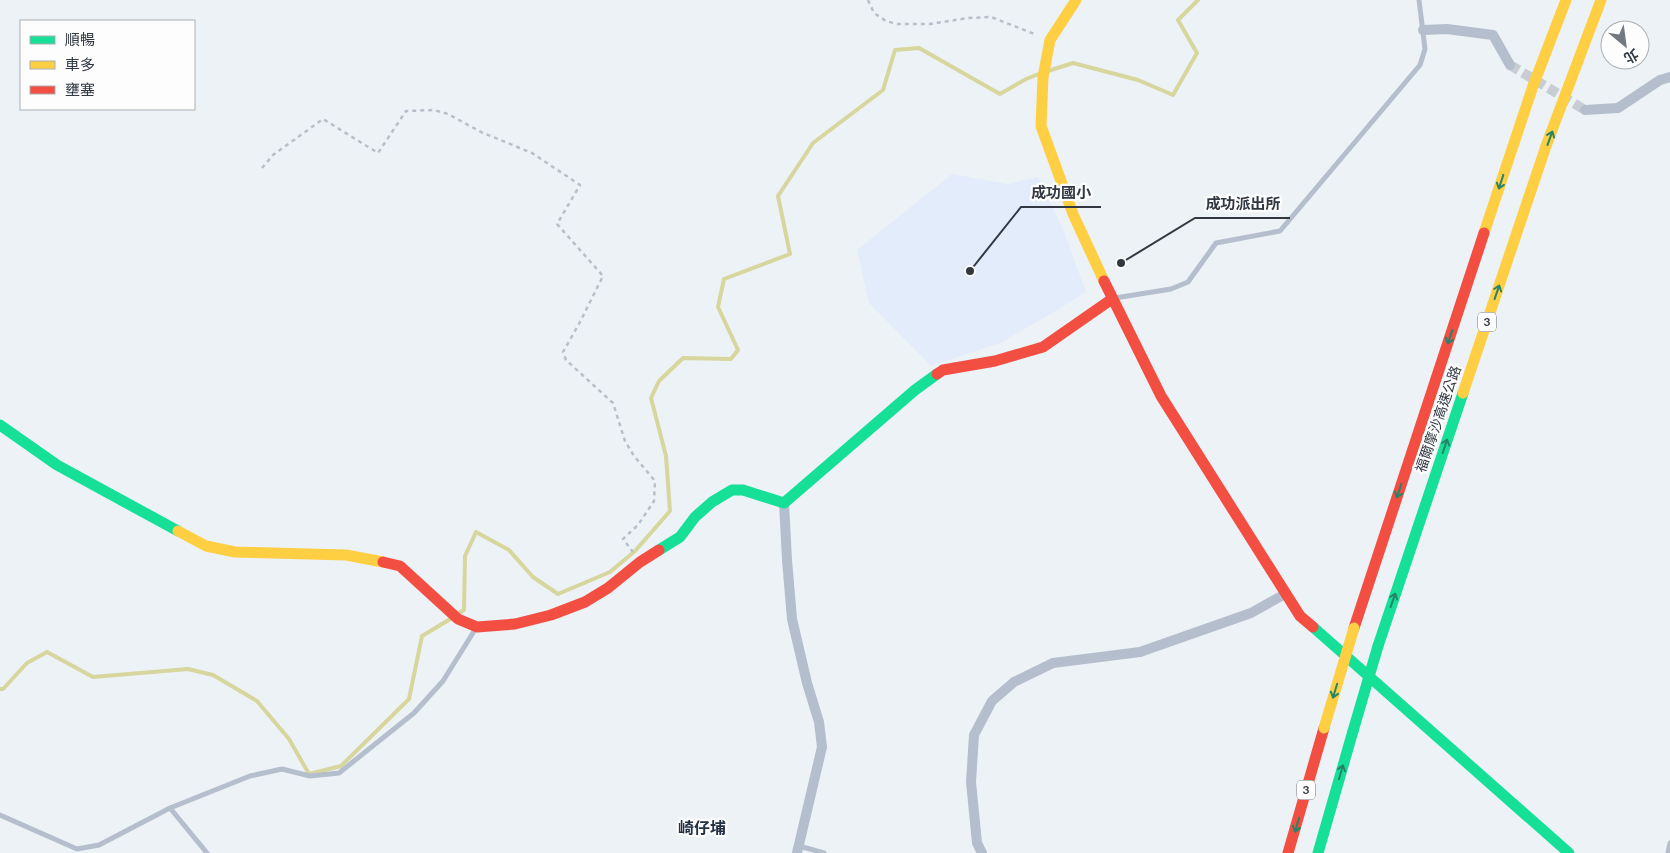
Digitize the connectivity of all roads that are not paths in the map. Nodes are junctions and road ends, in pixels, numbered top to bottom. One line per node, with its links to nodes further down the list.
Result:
1 (1076, 0): 11 (main road)
2 (1419, 0): 6 (lane)
3 (1558, 0): 9 (main road)
4 (1566, 0): 9 (main road, 福爾摩沙高速公路 / 3)
5 (1601, 0): 24 (main road, 福爾摩沙高速公路 / 3, one-way to 5, bridge)
6 (1422, 30): 7 (street); 11 (lane)
7 (1510, 65)
8 (1670, 77): 10 (street)
9 (1533, 86): 23 (main road, 福爾摩沙高速公路 / 3, one-way to 23, bridge)
10 (1585, 110)
11 (1112, 298): 13 (main road); 14 (main road)
12 (0, 425): 15 (main road)
13 (784, 503): 15 (main road); 19 (street)
14 (1285, 594): 22 (street); 25 (main road)
15 (477, 628): 16 (lane)
16 (170, 808): 17 (lane); 20 (lane)
17 (0, 815)
18 (1670, 844): 26 (lane)
19 (798, 849): 21 (lane)
20 (207, 853)
21 (824, 853)
22 (982, 853)
23 (1288, 853)
24 (1318, 853)
25 (1569, 853)
26 (1668, 853)

